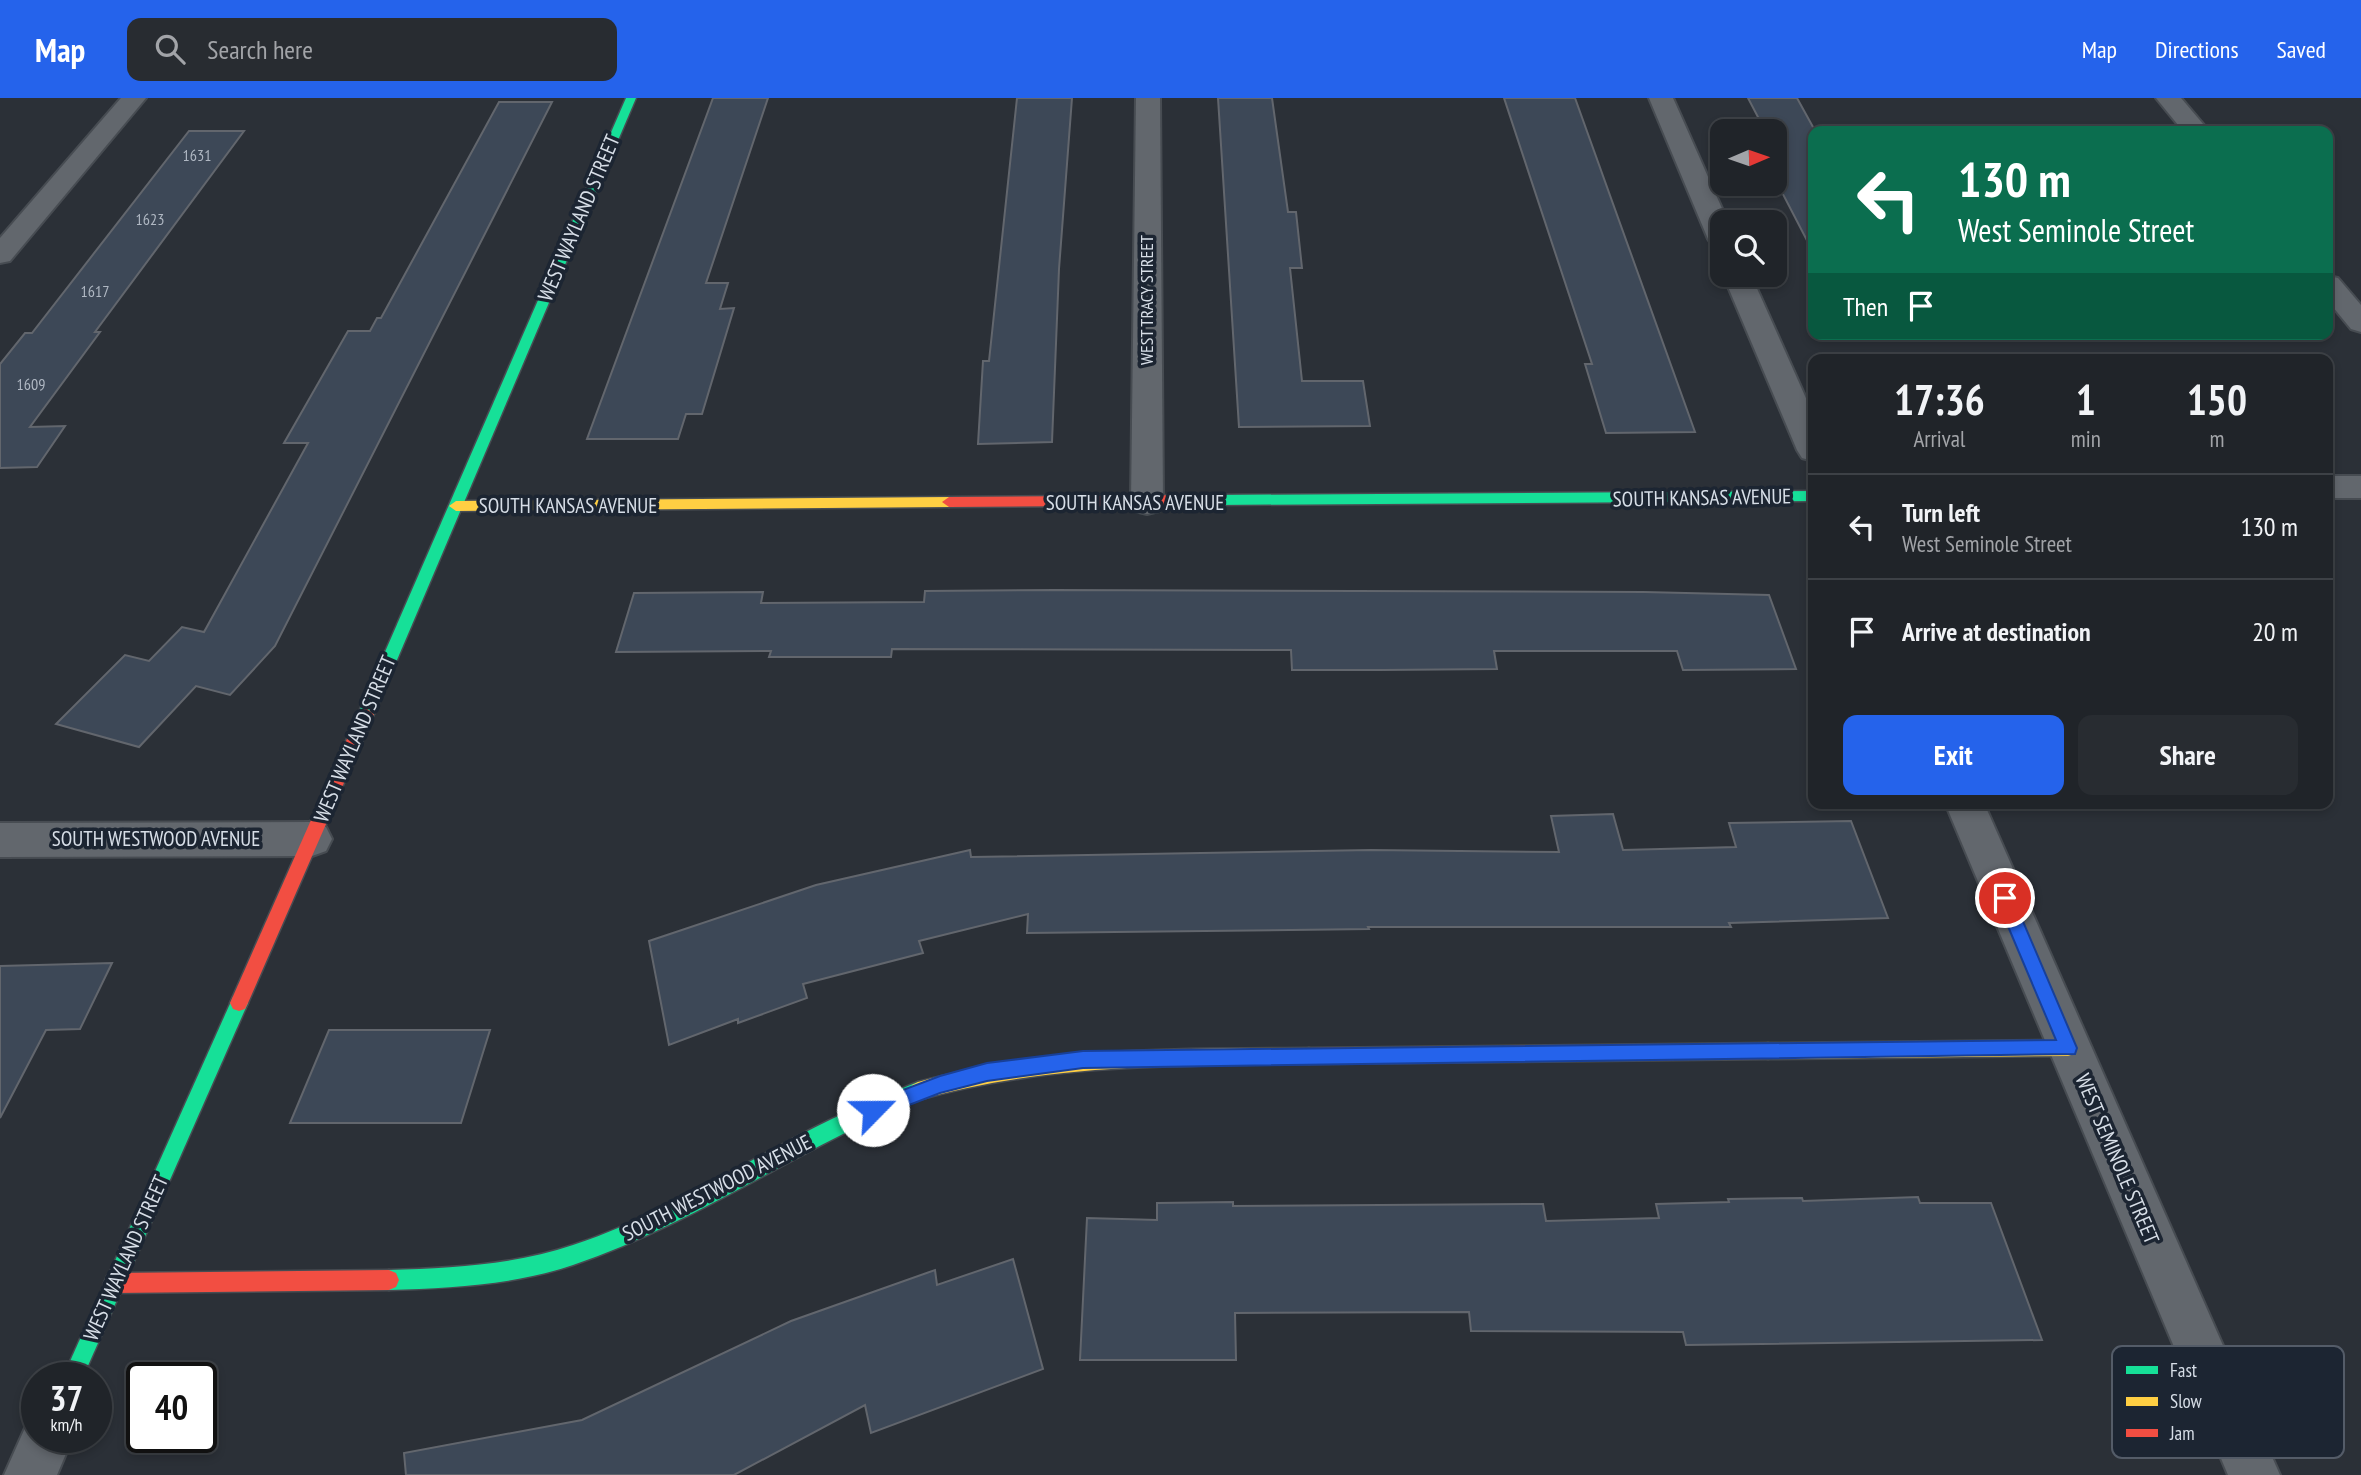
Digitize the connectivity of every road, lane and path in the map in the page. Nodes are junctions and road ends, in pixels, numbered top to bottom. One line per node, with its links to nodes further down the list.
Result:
1 (134, 98): 8 (street)
2 (631, 98): 17 (street, WEST WAYLAND STREET)
3 (1148, 98): 16 (street, WEST TRACY STREET)
4 (1661, 98): 7 (street)
5 (2168, 98): 6 (street)
6 (2192, 126)
7 (1710, 211)
8 (0, 255)
9 (1743, 287): 12 (street)
10 (2333, 290): 11 (street)
11 (2361, 323)
12 (1808, 438)
13 (2333, 487): 14 (street)
14 (2361, 487)
15 (1808, 496): 16 (street, SOUTH KANSAS AVENUE)
16 (1147, 503): 17 (street, SOUTH KANSAS AVENUE)
17 (456, 506): 19 (street, WEST WAYLAND STREET)
18 (1967, 809): 21 (street, WEST SEMINOLE STREET)
19 (312, 839): 20 (street, SOUTH WESTWOOD AVENUE); 22 (street, WEST WAYLAND STREET)
20 (0, 840)
21 (2068, 1048): 22 (street, SOUTH WESTWOOD AVENUE); 23 (street, WEST SEMINOLE STREET)
22 (114, 1283): 24 (street, WEST WAYLAND STREET)
23 (2198, 1346)
24 (80, 1362)
25 (40, 1453): 27 (street)
26 (2247, 1458): 28 (street, WEST SEMINOLE STREET)
27 (30, 1475)
28 (2254, 1475)

